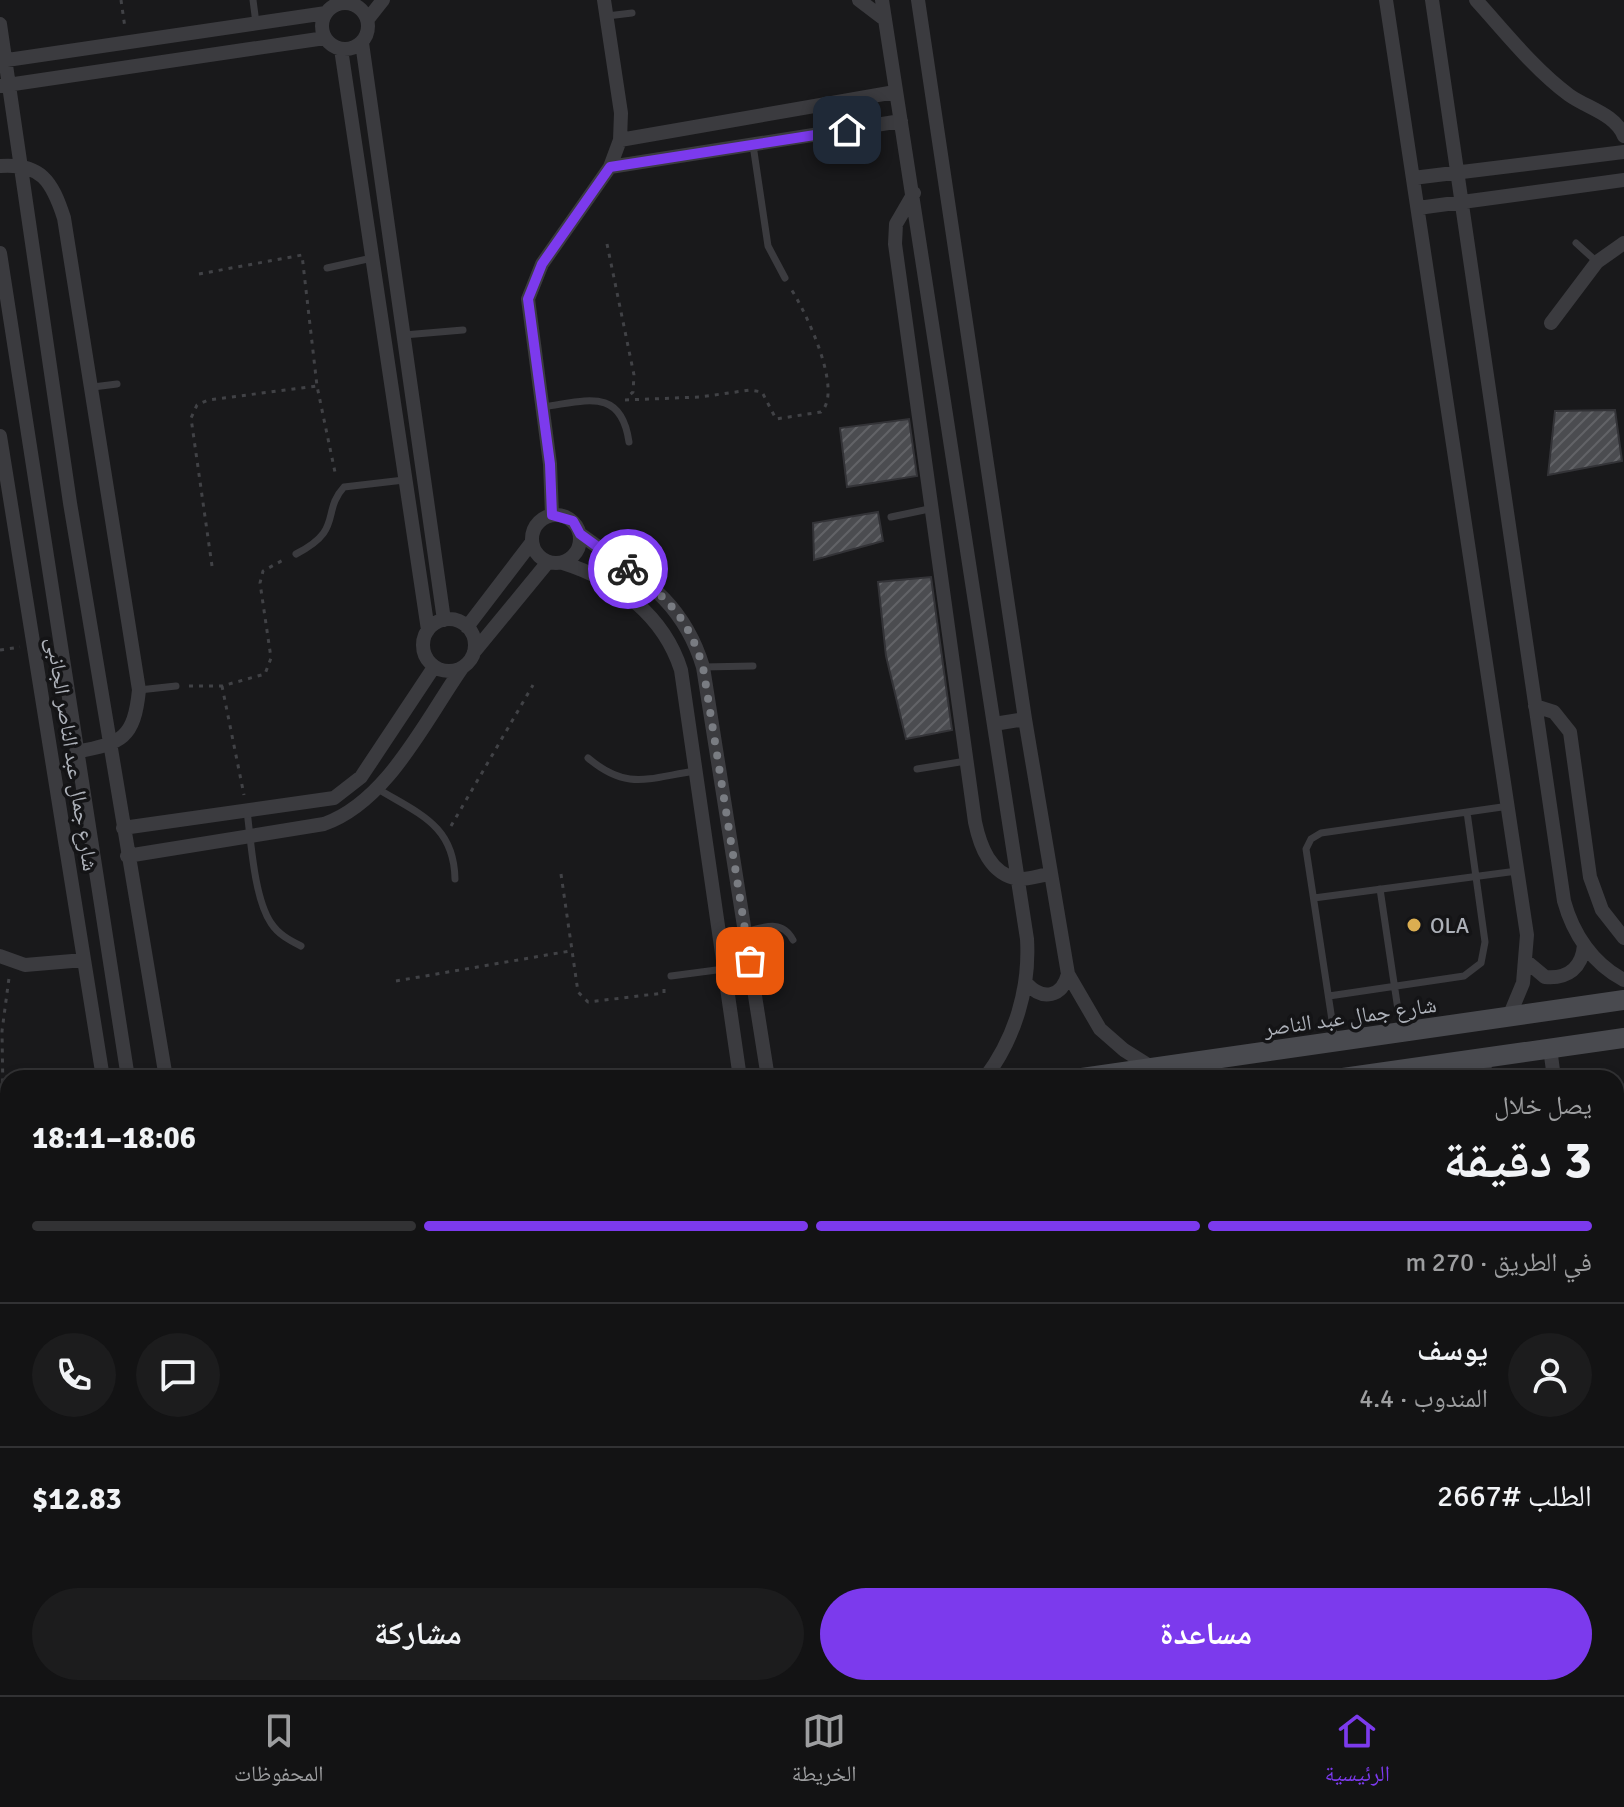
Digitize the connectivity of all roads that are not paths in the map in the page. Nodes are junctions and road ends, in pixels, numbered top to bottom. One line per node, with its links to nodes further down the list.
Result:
1 (253, 0): 16 (lane)
2 (383, 0): 14 (street)
3 (604, 0): 13 (street)
4 (859, 0): 15 (street)
5 (882, 0): 15 (street)
6 (918, 0): 81 (street)
7 (1386, 0): 37 (street)
8 (1432, 0): 36 (street)
9 (1476, 0): 28 (street)
10 (348, 2): 11 (street); 14 (street)
11 (326, 13): 16 (street); 19 (street)
12 (632, 13): 13 (lane)
13 (606, 16): 29 (street)
14 (368, 19): 20 (street)
15 (884, 19): 25 (street)
16 (256, 23): 18 (street)
17 (0, 24): 23 (street)
18 (183, 34): 22 (street); 23 (street)
19 (325, 38): 21 (street); 22 (street)
20 (362, 43): 21 (street); 53 (street)
21 (341, 49): 46 (street)
22 (187, 58): 24 (street)
23 (3, 60): 24 (street)
24 (5, 85): 33 (street)
25 (895, 92): 26 (street); 27 (street)
26 (761, 116): 29 (street); 30 (street)
27 (901, 121): 30 (street); 40 (street)
28 (1624, 136)
29 (620, 140): 35 (street)
30 (760, 144): 35 (street); 49 (lane)
31 (1624, 152): 32 (street)
32 (1571, 158): 36 (street); 39 (street)
33 (22, 164): 34 (street); 56 (street); 83 (street)
34 (0, 166)
35 (610, 167): 57 (street)
36 (1458, 172): 37 (street); 41 (street)
37 (1413, 178): 42 (street)
38 (1624, 180): 39 (street)
39 (1573, 186): 41 (street)
40 (914, 193): 62 (street); 82 (street)
41 (1463, 201): 42 (street); 80 (street)
42 (1418, 208): 90 (street)
43 (1576, 243): 47 (lane)
44 (1624, 243): 47 (street)
45 (0, 253): 50 (street)
46 (372, 258): 48 (lane); 60 (street)
47 (1597, 262): 51 (street)
48 (327, 268)
49 (785, 278)
50 (5, 319): 54 (street)
51 (1551, 323)
52 (463, 330): 53 (lane)
53 (404, 335): 70 (street)
54 (7, 356): 84 (street)
55 (117, 384): 56 (lane)
56 (93, 387): 79 (street)
57 (541, 408): 59 (lane); 63 (street)
58 (0, 436): 61 (street, شارع جمال عبد الناصر الجانبى)
59 (629, 442)
60 (404, 480): 67 (lane); 72 (street)
61 (4, 497): 111 (street, شارع جمال عبد الناصر الجانبى)
62 (929, 509): 64 (lane); 86 (street)
63 (552, 515): 65 (street); 66 (street)
64 (891, 517)
65 (580, 534): 69 (street); 76 (street)
66 (532, 542): 68 (street); 71 (street)
67 (296, 554)
68 (548, 562): 69 (street); 73 (street)
69 (563, 563): 88 (street)
70 (444, 620): 71 (street); 72 (street)
71 (467, 627): 73 (street)
72 (428, 630): 75 (street)
73 (474, 652): 77 (street)
74 (753, 666): 76 (lane)
75 (434, 667): 77 (street); 91 (street)
76 (703, 667): 96 (street)
77 (462, 668): 89 (street)
78 (176, 686): 79 (lane)
79 (139, 690): 83 (street)
80 (1535, 706): 106 (street); 108 (street)
81 (1025, 719): 82 (street); 99 (street)
82 (994, 724): 102 (street)
83 (109, 745): 84 (street); 93 (street)
84 (76, 752): 129 (street)
85 (588, 758): 88 (lane)
86 (966, 761): 87 (lane); 102 (street)
87 (917, 769)
88 (695, 771): 97 (street)
89 (378, 789): 94 (street); 101 (lane)
90 (1509, 806): 92 (lane); 98 (street)
91 (247, 811): 93 (street); 94 (lane)
92 (1467, 812): 100 (lane); 104 (lane)
93 (123, 828): 95 (street)
94 (251, 836): 95 (street); 109 (lane)
95 (127, 856): 130 (street)
96 (734, 862): 97 (street); 105 (street)
97 (709, 865): 113 (street)
98 (1517, 871): 100 (lane); 112 (street)
99 (1050, 874): 102 (street); 114 (street)
100 (1476, 877): 103 (lane); 118 (lane)
101 (455, 879)
102 (1019, 879): 117 (street)
103 (1380, 889): 104 (lane); 118 (lane)
104 (1314, 898): 119 (lane)
105 (745, 932): 107 (lane); 132 (street)
106 (1624, 938)
107 (793, 940)
108 (1584, 945): 112 (street); 116 (street)
109 (301, 946)
110 (6, 959): 111 (street)
111 (84, 960): 128 (street, شارع جمال عبد الناصر الجانبى)
112 (1527, 962): 121 (street)
113 (724, 969): 115 (lane); 131 (street)
114 (1068, 974): 117 (street); 127 (street)
115 (671, 976)
116 (1624, 980)
117 (1027, 984): 133 (street)
118 (1394, 987): 119 (lane); 122 (lane)
119 (1329, 996): 124 (lane)
120 (1624, 1000): 121 (main road, شارع جمال عبد الناصر)
121 (1508, 1019): 122 (main road, شارع جمال عبد الناصر)
122 (1401, 1032): 124 (main road, شارع جمال عبد الناصر)
123 (1624, 1038): 125 (main road)
124 (1336, 1042): 127 (main road, شارع جمال عبد الناصر)
125 (1550, 1048): 126 (main road); 137 (street)
126 (1486, 1059): 135 (main road); 136 (street)
127 (1151, 1067): 134 (main road, شارع جمال عبد الناصر)
128 (102, 1070)
129 (127, 1070)
130 (165, 1070)
131 (739, 1070)
132 (767, 1070)
133 (990, 1070)
134 (1132, 1070)
135 (1430, 1070)
136 (1480, 1070)
137 (1553, 1070)

